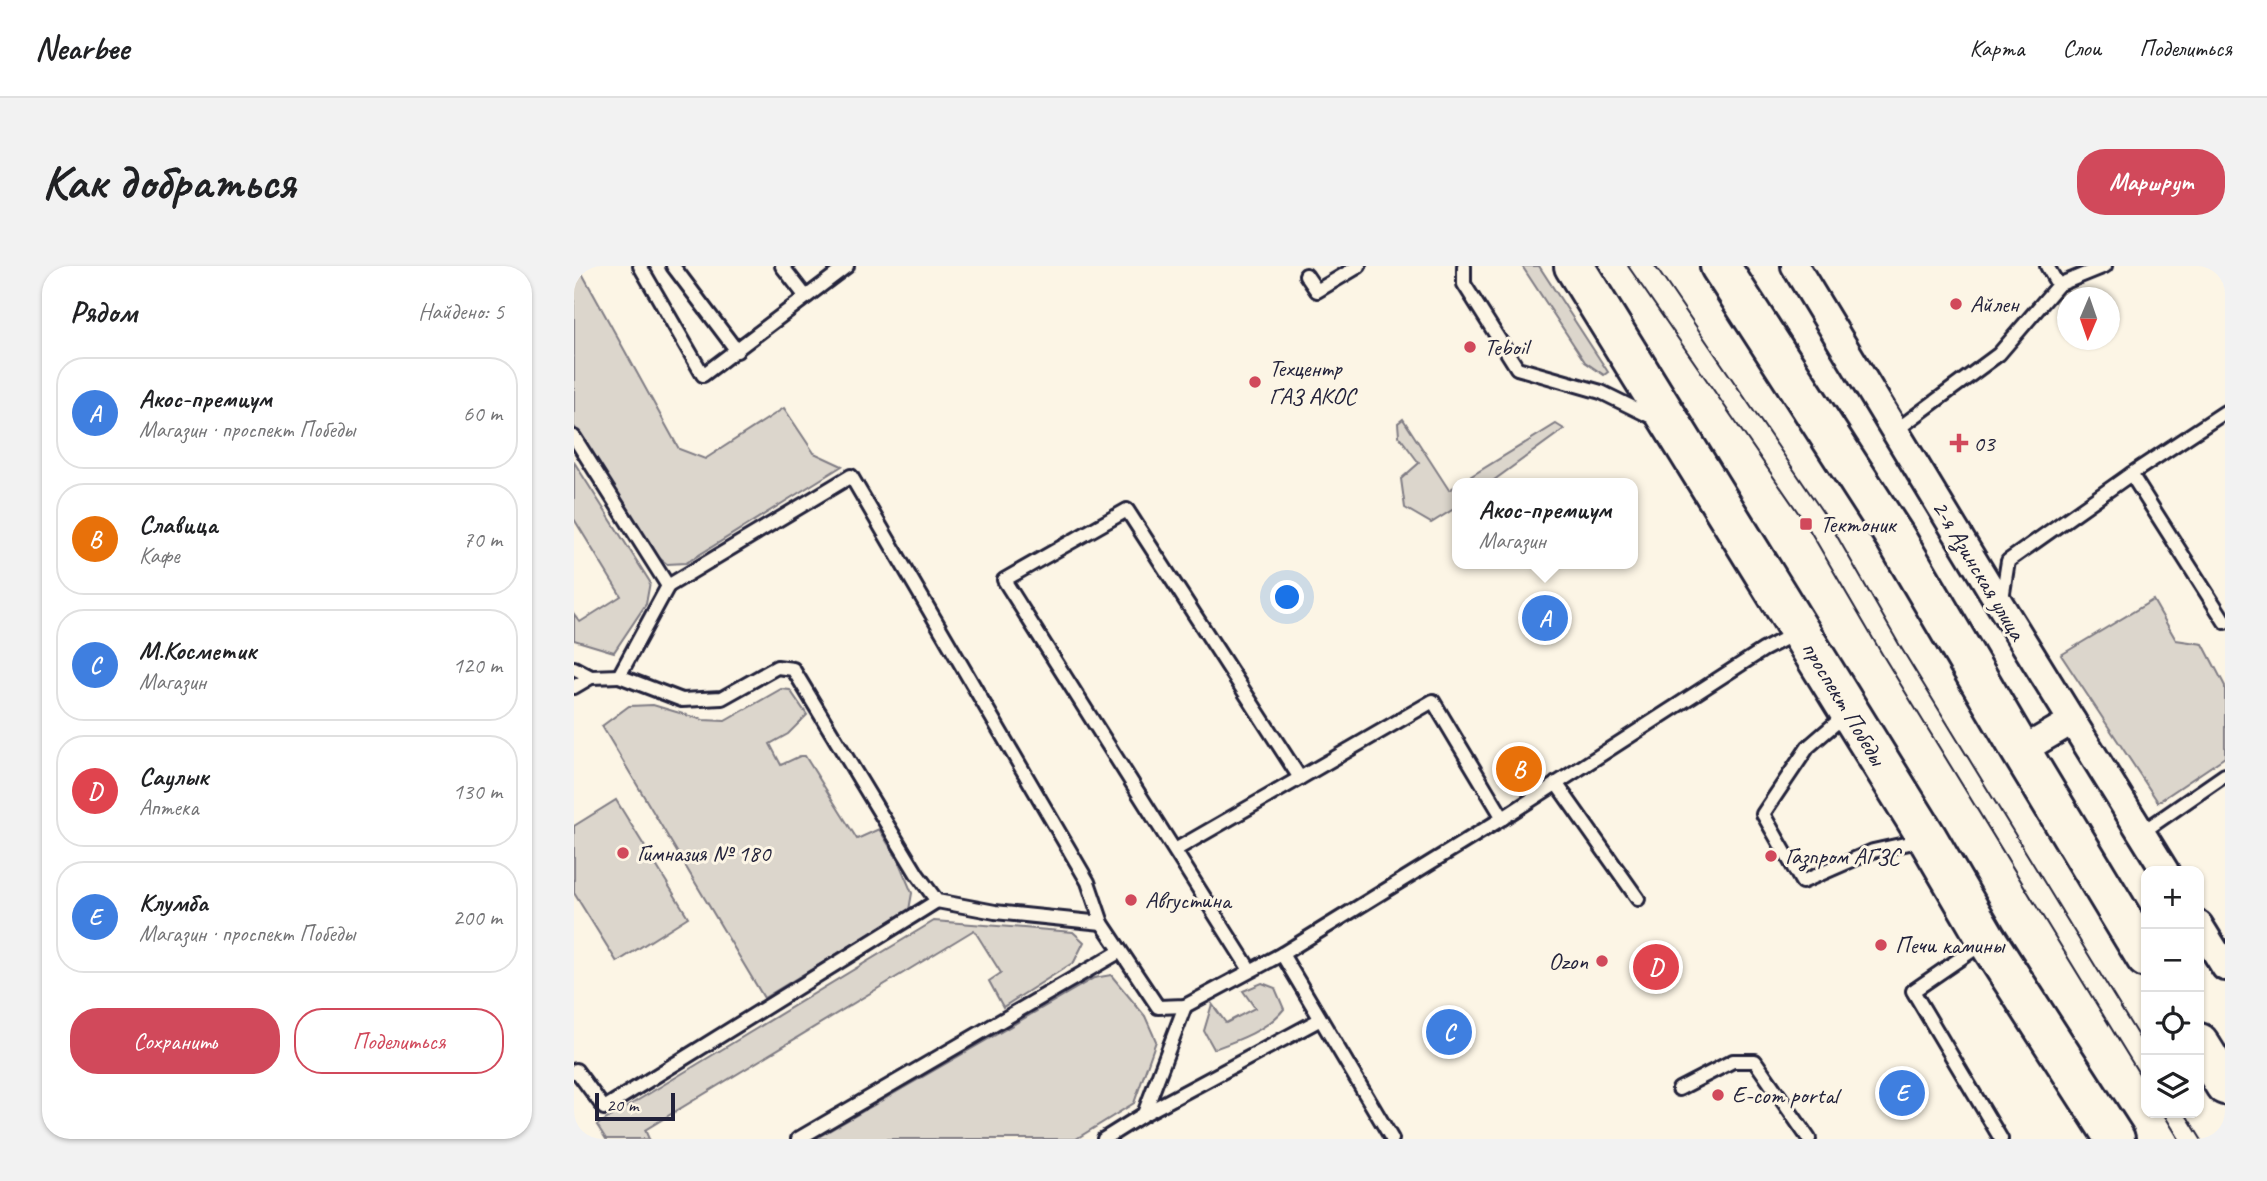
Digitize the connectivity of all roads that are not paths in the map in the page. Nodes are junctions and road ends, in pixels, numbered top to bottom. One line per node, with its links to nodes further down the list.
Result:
1 (640, 266): 15 (lane)
2 (673, 266): 15 (lane)
3 (782, 266): 14 (lane)
4 (847, 266): 14 (lane)
5 (1359, 266): 12 (lane)
6 (1464, 266): 17 (lane)
7 (1574, 266): 17 (main road, проспект Победы)
8 (1720, 266): 31 (main road)
9 (1796, 266): 18 (street, 2-я Азинская улица)
10 (2047, 266): 13 (lane)
11 (2105, 266): 13 (lane)
12 (1306, 275)
13 (2058, 285): 18 (lane)
14 (806, 297): 15 (lane)
15 (737, 351)
16 (2225, 412): 20 (lane)
17 (1674, 427): 24 (main road, проспект Победы)
18 (1895, 430): 22 (street, 2-я Азинская улица)
19 (574, 437): 21 (lane)
20 (2130, 474): 22 (lane); 23 (lane)
21 (668, 586): 26 (lane); 42 (lane)
22 (2001, 606): 30 (street, 2-я Азинская улица)
23 (2225, 622)
24 (1800, 631): 29 (main road, проспект Победы); 34 (lane)
25 (574, 668): 27 (lane)
26 (619, 676): 27 (lane); 41 (lane)
27 (591, 677): 28 (lane)
28 (574, 687)
29 (1848, 713): 37 (main road, проспект Победы); 37 (lane)
30 (2071, 721): 31 (street); 36 (street, 2-я Азинская улица)
31 (2021, 751): 45 (main road)
32 (2225, 775): 36 (lane)
33 (1300, 778): 35 (lane); 38 (lane); 38 (lane)
34 (1556, 783): 35 (lane); 40 (lane)
35 (1503, 818): 47 (lane)
36 (2141, 833): 39 (street, 2-я Азинская улица)
37 (1928, 839): 44 (main road, проспект Победы)
38 (1175, 850): 49 (lane)
39 (2162, 866)
40 (1638, 899)
41 (937, 901): 42 (lane); 53 (lane)
42 (1102, 923): 46 (lane)
43 (2201, 929): 48 (street)
44 (1987, 940): 61 (lane); 62 (main road, проспект Победы)
45 (2141, 950)
46 (1119, 952): 50 (lane); 57 (lane)
47 (1282, 954): 49 (lane); 51 (lane)
48 (2225, 967)
49 (1250, 970): 50 (lane)
50 (1185, 1006): 56 (lane)
51 (1319, 1020): 56 (lane); 59 (lane)
52 (2204, 1051): 54 (main road)
53 (575, 1069)
54 (2225, 1085)
55 (1679, 1089): 60 (lane)
56 (1144, 1114): 58 (lane)
57 (798, 1139)
58 (1104, 1139)
59 (1392, 1139)
60 (1809, 1139)
61 (2001, 1139)
62 (2115, 1139)

